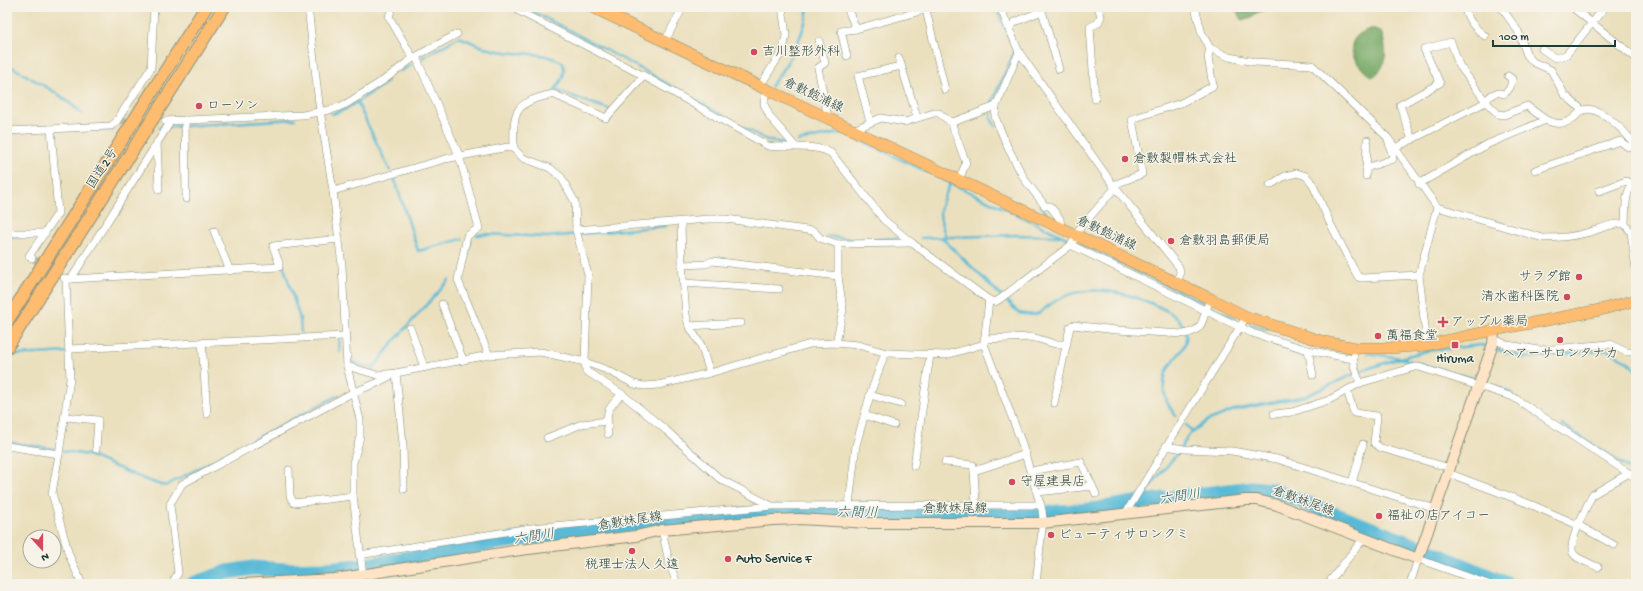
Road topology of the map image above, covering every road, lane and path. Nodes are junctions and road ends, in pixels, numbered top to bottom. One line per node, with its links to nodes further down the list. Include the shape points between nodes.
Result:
1 (154, 7): 53 (street, via 151,68 118,122 111,126)
2 (206, 7): 103 (highway, 国道2号)
3 (224, 7): 115 (highway, 国道2号)
4 (308, 7): 46 (street)
5 (392, 7): 33 (street, via 389,17)
6 (592, 7): 27 (main road, 倉敷飽浦線)
7 (682, 7): 27 (street)
8 (782, 7): 40 (street, via 786,35 783,50)
9 (847, 7): 23 (street)
10 (934, 7): 21 (street)
11 (1000, 7): 24 (street)
12 (1098, 7): 42 (street, via 1101,16 1098,22 1090,26)
13 (1195, 7): 29 (street, via 1202,34)
14 (1464, 7): 15 (street); 26 (street, via 1466,14)
15 (1469, 7)
16 (1501, 7): 45 (street, via 1518,31 1527,55 1533,62 1551,70 1564,94)
17 (1572, 7): 22 (street)
18 (1605, 7): 22 (street)
19 (1611, 7): 22 (street)
20 (515, 8): 38 (street)
21 (926, 10): 23 (street); 41 (street)
22 (1594, 24): 30 (street, via 1566,55 1555,58); 35 (street)
23 (856, 29): 32 (street, via 841,31)
24 (1009, 29): 31 (street); 37 (street, via 1014,22 1042,11)
25 (457, 34): 33 (street)
26 (1485, 36)
27 (665, 41): 40 (main road, 倉敷飽浦線)
28 (819, 41): 47 (street, via 825,63 818,68)
29 (1210, 48): 56 (street, via 1230,57 1255,62 1312,65); 72 (street, via 1208,57 1213,86 1181,103 1132,119 1142,174)
30 (1542, 49)
31 (1019, 52): 44 (street); 72 (street)
32 (847, 56)
33 (414, 58): 46 (street, via 346,104); 64 (street)
34 (899, 58): 36 (street)
35 (1636, 58)
36 (901, 66): 48 (street); 50 (street, via 858,76)
37 (1059, 69)
38 (644, 76): 61 (street, via 768,146); 63 (street, via 606,118 552,94 524,104 515,114 513,121)
39 (1508, 76): 43 (street, via 1512,79 1507,92 1492,94)
40 (763, 87): 47 (main road, 倉敷飽浦線); 61 (street, via 764,104 770,117)
41 (945, 90)
42 (1095, 99)
43 (1486, 102): 49 (street, via 1498,114 1504,115 1527,106); 58 (street); 58 (street, via 1459,65 1451,42 1424,48 1440,83 1400,105)
44 (996, 106): 51 (street); 80 (street, via 996,117 1015,162 1045,206 1050,206 1060,218)
45 (1582, 110): 49 (street, via 1562,124); 60 (street, via 1600,112)
46 (320, 113): 52 (street); 74 (street)
47 (828, 118): 54 (main road, 倉敷飽浦線)
48 (916, 118): 50 (street, via 905,122 881,118); 51 (street, via 939,113)
49 (1546, 120): 70 (street, via 1488,144)
50 (870, 122): 54 (street)
51 (951, 122): 68 (street, via 966,163)
52 (186, 124): 59 (street, via 167,124); 76 (street)
53 (51, 129): 55 (street); 82 (street, via 58,213)
54 (853, 130): 68 (main road, 倉敷飽浦線)
55 (7, 131)
56 (1388, 138): 62 (street); 65 (street, via 1393,159)
57 (1366, 140): 65 (street)
58 (1412, 140): 62 (street)
59 (157, 142): 73 (street); 95 (street)
60 (1636, 145): 66 (street, via 1628,147 1620,141)
61 (795, 146): 87 (street, via 824,150 831,154 884,220)
62 (1396, 148): 70 (street)
63 (514, 149): 64 (street, via 508,147); 84 (street, via 523,158 550,168 561,177 574,202)
64 (459, 155): 74 (street); 121 (street, via 479,228 467,236 458,280)
65 (1366, 168): 67 (street)
66 (1534, 170)
67 (1366, 176)
68 (959, 180): 80 (main road, 倉敷飽浦線)
69 (1634, 181): 75 (street, via 1626,180); 79 (street, via 1626,198)
70 (1420, 184): 77 (street)
71 (1270, 185): 93 (street, via 1285,176 1306,176 1312,183 1358,277)
72 (1114, 187): 86 (street); 97 (street, via 1179,267)
73 (159, 190)
74 (333, 191): 85 (street)
75 (1599, 191)
76 (186, 198)
77 (1436, 207): 79 (street, via 1543,238 1561,238 1619,223); 93 (street)
78 (681, 222): 84 (street); 88 (street, via 726,219 814,231 820,238); 90 (street)
79 (1625, 224): 92 (street, via 1631,232)
80 (1061, 228): 86 (main road, 倉敷飽浦線)
81 (214, 231): 91 (street)
82 (44, 232): 83 (street); 89 (street, via 29,256)
83 (7, 233)
84 (577, 233): 125 (street, via 588,275)
85 (339, 239): 91 (street, via 273,246 279,267); 108 (street)
86 (1074, 239): 97 (main road, 倉敷飽浦線); 99 (street, via 1002,298 994,302); 102 (street)
87 (912, 243): 88 (street); 99 (street)
88 (838, 244): 94 (street)
89 (32, 258)
90 (682, 265): 94 (street, via 706,264 712,261); 96 (street)
91 (229, 269): 95 (street)
92 (1636, 269)
93 (1419, 275): 114 (street)
94 (838, 276): 111 (street, via 843,310)
95 (67, 279): 118 (street)
96 (683, 283): 98 (street); 106 (street)
97 (1178, 283): 102 (main road, 倉敷飽浦線)
98 (779, 289)
99 (989, 300): 109 (street)
100 (1636, 300): 110 (main road, 倉敷飽浦線)
101 (442, 304): 123 (street)
102 (1209, 305): 104 (main road, 倉敷飽浦線); 113 (street, via 1200,327 1186,334 1116,330 1073,324 1070,327)
103 (7, 321)
104 (1244, 322): 116 (main road, 倉敷飽浦線); 117 (street, via 1252,333); 149 (street)
105 (741, 323): 106 (street)
106 (689, 326): 129 (street, via 701,345)
107 (410, 328): 127 (street)
108 (345, 336): 112 (street); 126 (street)
109 (984, 342): 113 (street, via 1032,337 1055,344); 122 (street, via 946,355); 152 (street)
110 (1492, 342): 114 (main road, 倉敷飽浦線); 119 (street, via 1540,350 1610,344 1626,352); 132 (main road)
111 (836, 343): 120 (street, via 858,345); 129 (street, via 810,344)
112 (202, 344): 118 (street); 139 (street)
113 (1067, 344): 137 (street)
114 (1427, 345): 116 (main road, 倉敷飽浦線)
115 (7, 347)
116 (1356, 348): 124 (street)
117 (1308, 350): 124 (street); 130 (street)
118 (69, 351): 142 (street, via 70,379)
119 (1636, 352)
120 (885, 353): 122 (street); 136 (street)
121 (489, 355): 123 (street); 125 (street, via 541,352)
122 (930, 355): 154 (street)
123 (463, 360): 127 (street)
124 (1353, 360): 131 (street)
125 (585, 362): 129 (street, via 644,386); 135 (street, via 586,371)
126 (347, 366): 128 (street, via 377,375); 134 (street)
127 (424, 367): 128 (street)
128 (396, 373): 134 (street); 163 (street, via 403,444)
129 (710, 373)
130 (1313, 375)
131 (1360, 381): 132 (street, via 1415,367); 133 (street)
132 (1478, 385): 158 (main road); 159 (street, via 1513,397)
133 (1347, 390): 140 (street, via 1329,400 1292,412); 158 (street, via 1354,413 1377,416 1374,442 1381,448)
134 (352, 393): 166 (street, via 360,420 360,437 353,463); 182 (street, via 182,484 170,504 178,573)
135 (622, 394): 143 (street, via 608,408); 169 (street, via 720,479)
136 (870, 395): 138 (street); 141 (street)
137 (1054, 403)
138 (901, 404)
139 (207, 414)
140 (1274, 414)
141 (864, 415): 144 (street); 167 (street, via 856,444)
142 (65, 417): 150 (street, via 98,420); 151 (street)
143 (607, 421): 145 (street); 146 (street, via 582,424)
144 (894, 425)
145 (608, 434)
146 (547, 438)
147 (1363, 444): 161 (street)
148 (7, 446): 151 (street)
149 (1166, 446): 161 (street, via 1232,451 1277,459); 172 (street)
150 (96, 449)
151 (59, 454): 185 (street, via 52,493 69,555)
152 (1026, 454): 156 (street); 157 (street)
153 (945, 462): 156 (street, via 973,465)
154 (914, 466)
155 (289, 470): 166 (street, via 290,496 294,503)
156 (974, 471): 168 (street)
157 (1031, 471): 162 (street, via 1081,462); 164 (street)
158 (1449, 471): 171 (main road); 174 (street)
159 (1630, 474): 160 (street); 174 (street, via 1592,496)
160 (1636, 478)
161 (1352, 483): 171 (street)
162 (1092, 486): 164 (street); 165 (street)
163 (404, 489)
164 (1038, 492): 170 (street)
165 (1096, 494)
166 (353, 496): 178 (street)
167 (849, 505): 168 (street); 169 (street)
168 (976, 506): 170 (street)
169 (772, 507): 178 (street, via 531,528)
170 (1042, 508): 173 (street)
171 (1436, 509): 179 (main road)
172 (1126, 512): 173 (main road, 倉敷妹尾線); 176 (main road, 倉敷妹尾線, via 1257,500)
173 (1043, 521): 175 (main road, 倉敷妹尾線, via 870,522 773,519); 188 (street)
174 (1578, 525): 177 (street); 180 (street, via 1571,551 1574,556)
175 (662, 530): 181 (main road, 倉敷妹尾線, via 636,536); 187 (street)
176 (1364, 538): 179 (main road, 倉敷妹尾線); 183 (street)
177 (1614, 545)
178 (360, 556): 181 (street)
179 (1419, 558): 189 (street); 190 (street)
180 (1598, 567)
181 (363, 573): 184 (main road, 倉敷妹尾線)
182 (174, 580)
183 (1330, 581)
184 (335, 582): 186 (main road, 倉敷妹尾線)
185 (82, 584)
186 (242, 584)
187 (677, 584)
188 (1036, 584)
189 (1410, 584)
190 (1488, 584)

